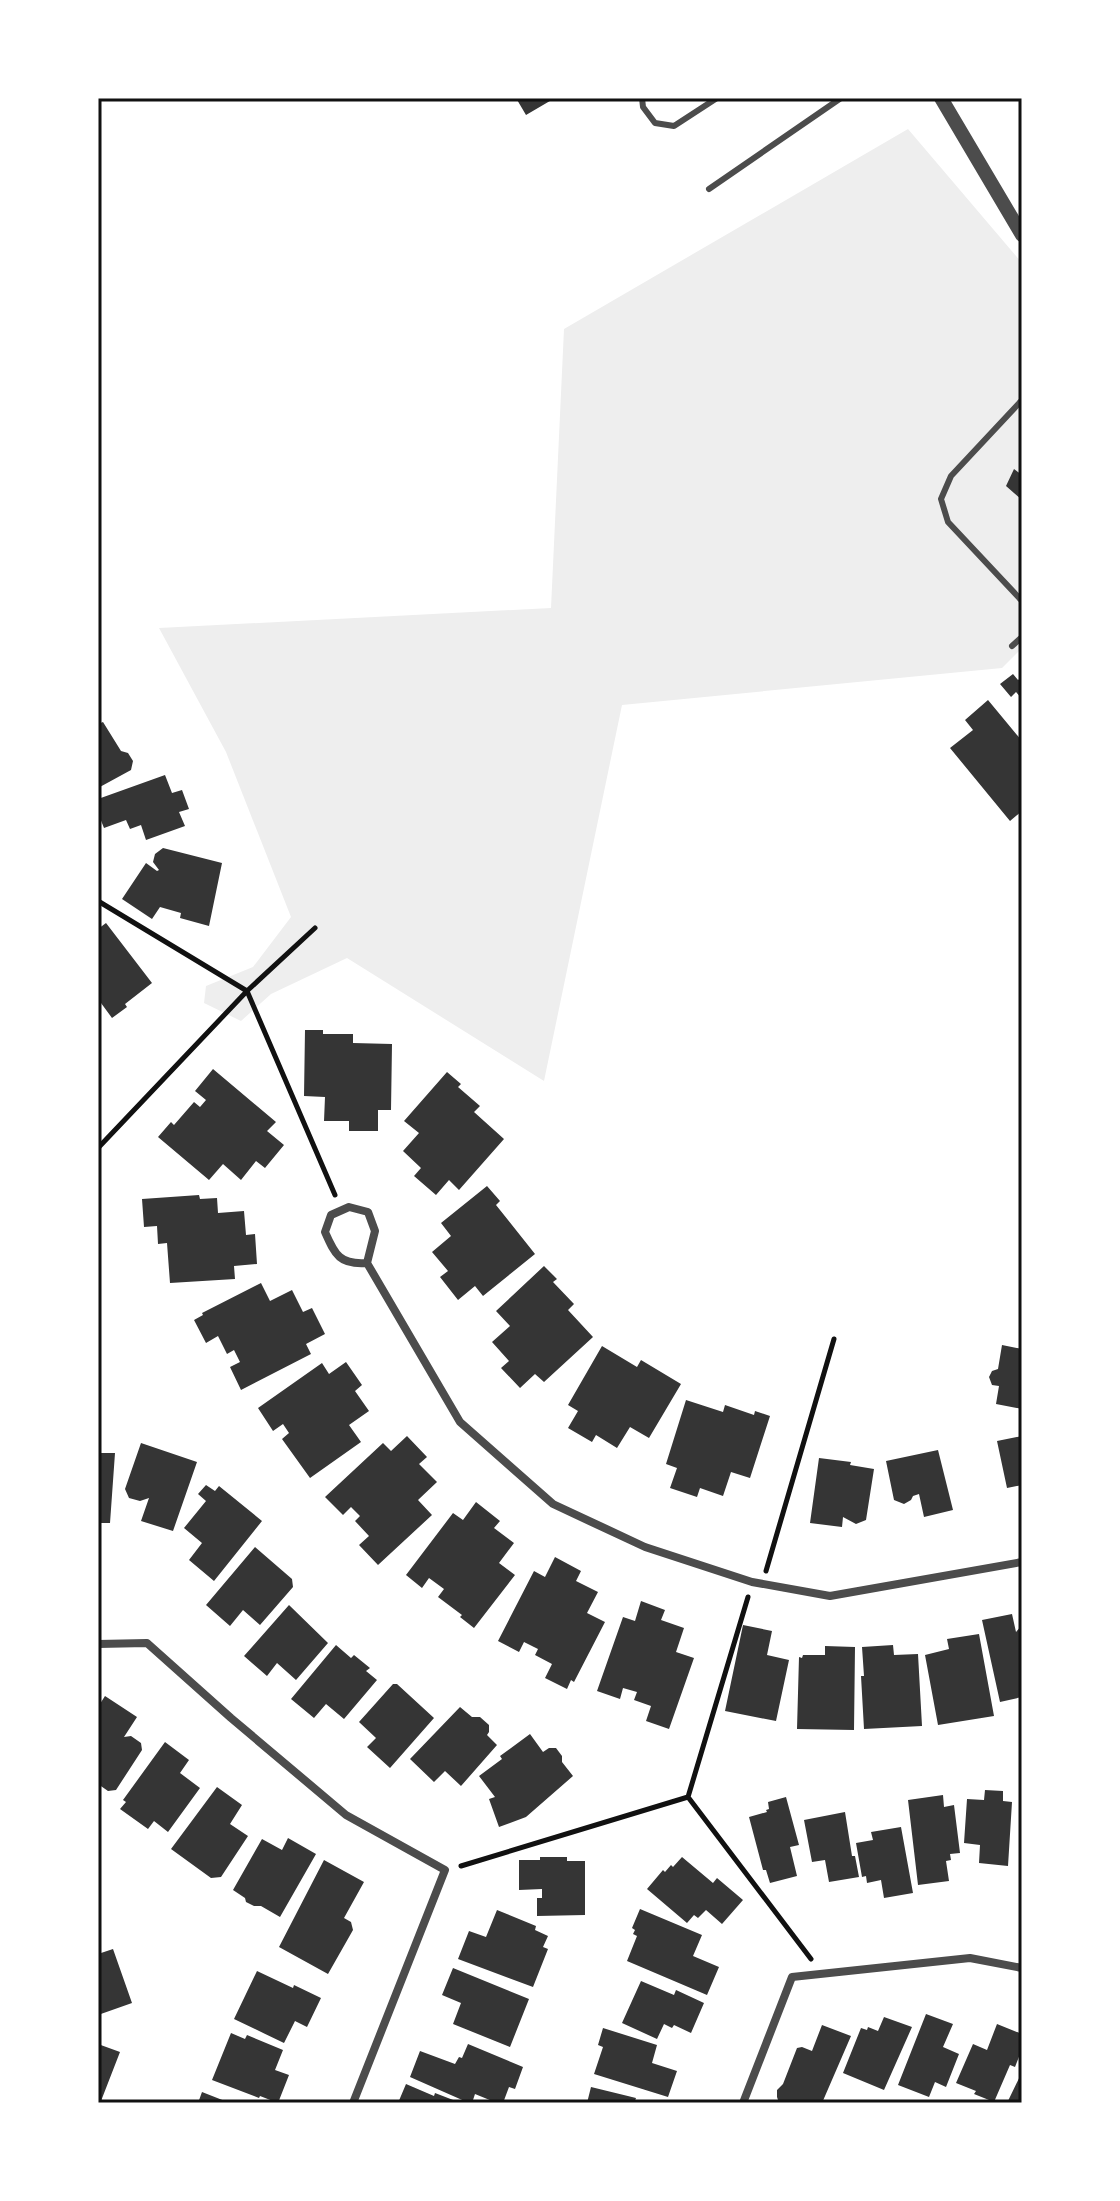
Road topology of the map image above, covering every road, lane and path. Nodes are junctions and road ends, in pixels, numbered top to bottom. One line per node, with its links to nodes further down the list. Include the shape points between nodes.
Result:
1 (642, 98): 2 (lane, via 655,123 674,126)
2 (717, 98)
3 (841, 98): 5 (lane)
4 (941, 98): 6 (street)
5 (709, 189)
6 (1022, 235)
7 (1022, 400): 8 (lane, via 951,476 941,499 948,522)
8 (1022, 601)
9 (1022, 637): 10 (lane)
10 (1012, 646)
11 (98, 901): 13 (path)
12 (315, 928): 13 (path)
13 (247, 991): 14 (path); 15 (path)
14 (98, 1148)
15 (341, 1210): 16 (street, via 368,1212 375,1231); 16 (street, via 331,1215 325,1232 335,1254 352,1264)
16 (367, 1263): 19 (street, via 460,1422 553,1504 645,1547)
17 (834, 1339): 19 (path)
18 (1022, 1562): 19 (street, via 830,1596)
19 (757, 1583): 21 (path)
20 (98, 1644): 22 (street, via 147,1643 346,1815)
21 (688, 1797): 22 (path); 24 (path)
22 (445, 1870): 25 (street)
23 (1022, 1968): 24 (street, via 970,1958)
24 (823, 1974): 26 (street, via 792,1977)
25 (353, 2103)
26 (743, 2103)

